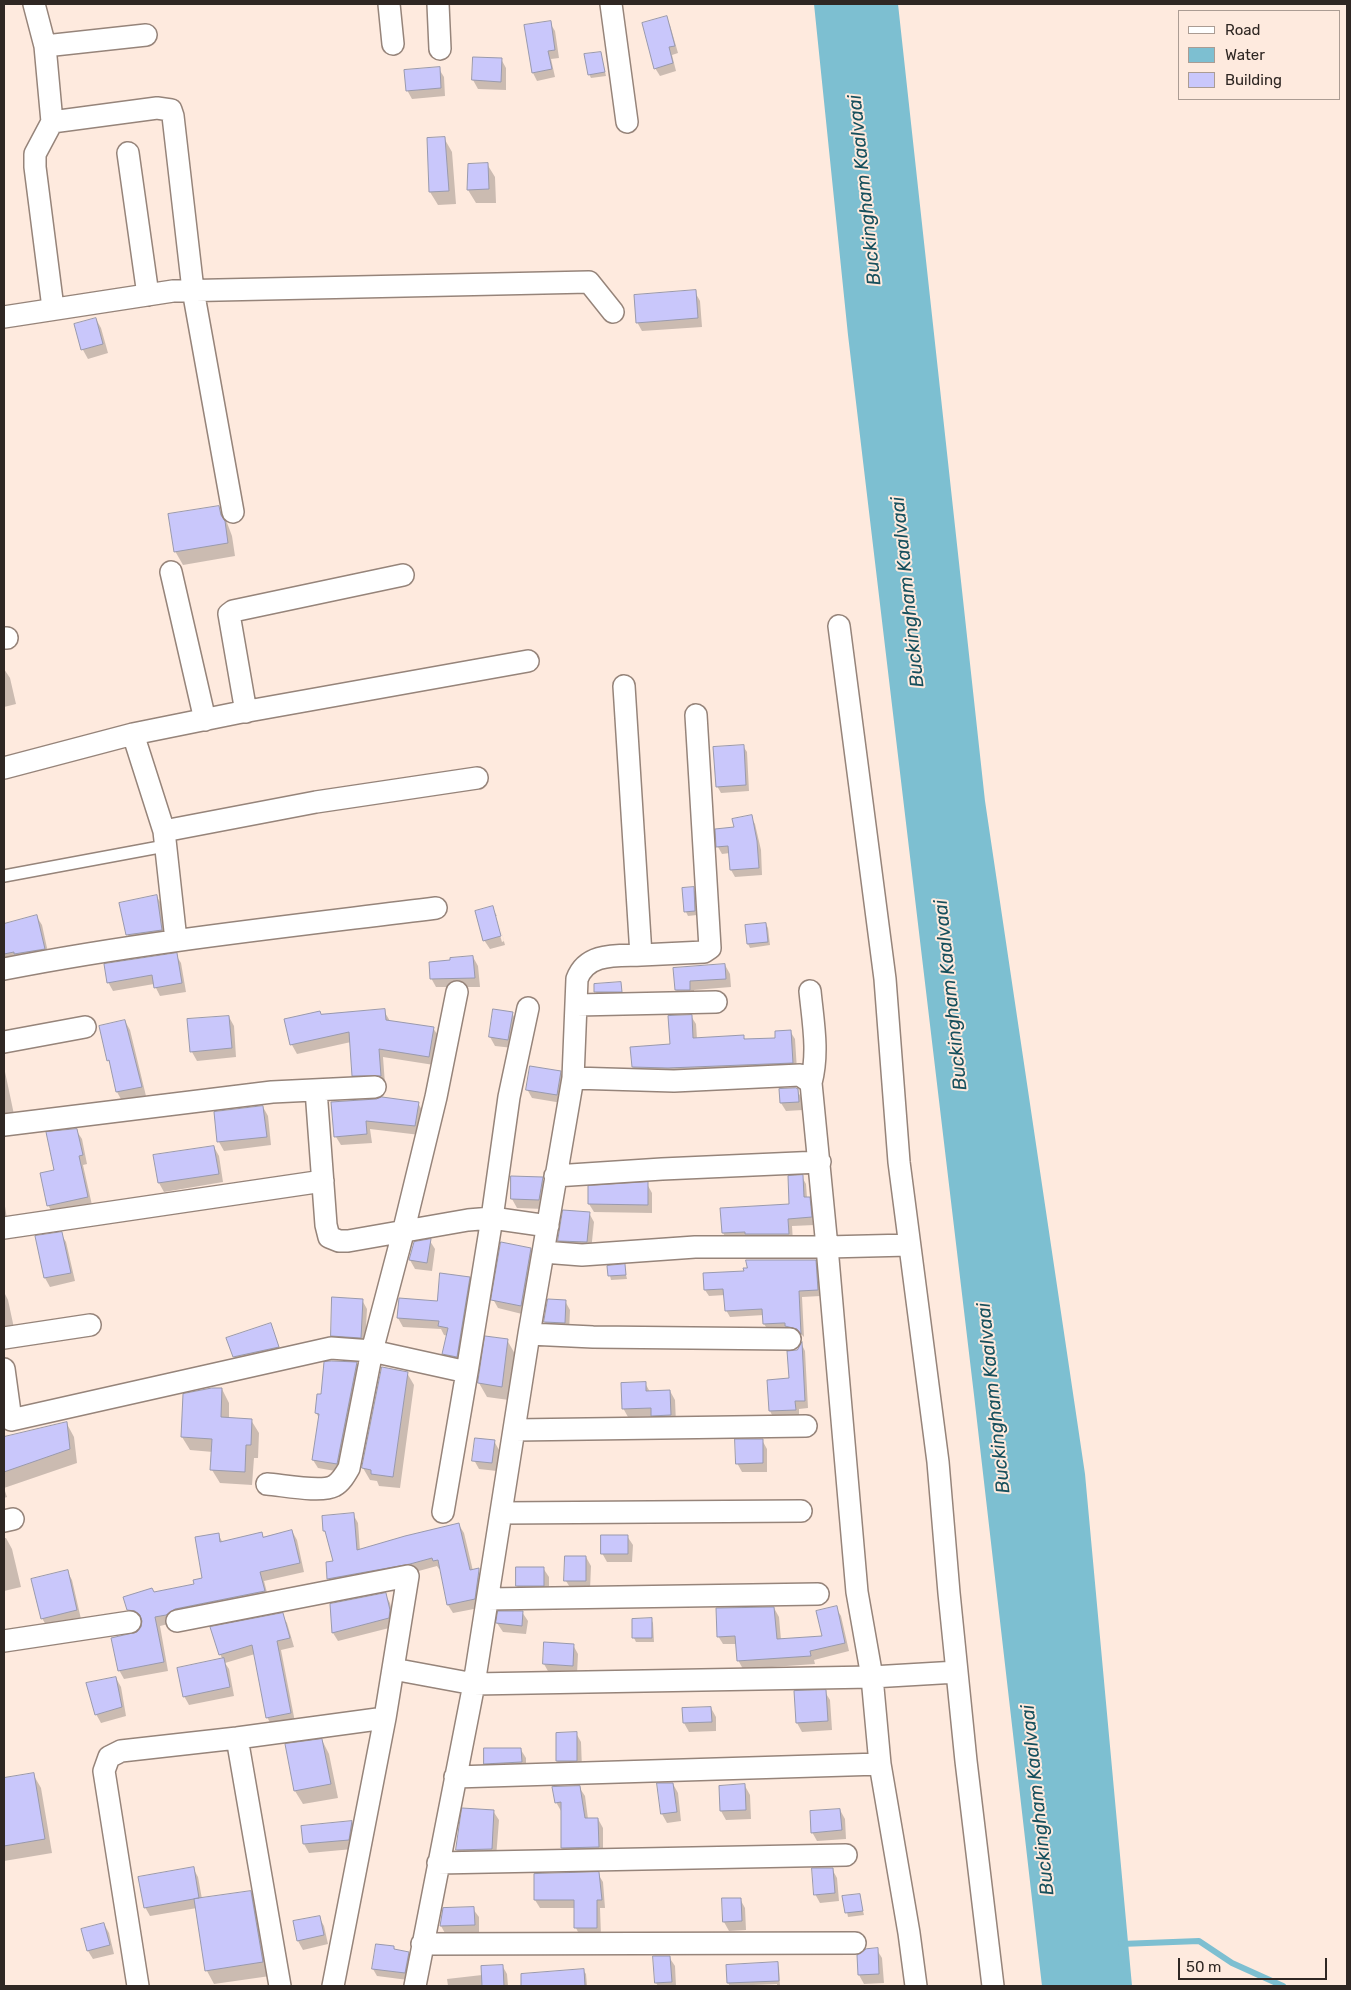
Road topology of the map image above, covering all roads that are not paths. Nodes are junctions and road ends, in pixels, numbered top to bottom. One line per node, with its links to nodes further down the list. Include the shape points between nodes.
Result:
1 (34, 4): 7 (street)
2 (389, 4): 6 (street)
3 (438, 4): 8 (street)
4 (611, 4): 10 (street)
5 (146, 35): 7 (street)
6 (393, 44)
7 (45, 46): 9 (street)
8 (440, 49)
9 (52, 122): 12 (street, via 157,108 170,110 174,120); 14 (street, via 35,154 35,167)
10 (627, 122)
11 (128, 153): 13 (street)
12 (193, 290): 13 (street); 15 (street, via 588,282); 17 (street)
13 (148, 295): 14 (street)
14 (53, 308): 16 (street)
15 (613, 312)
16 (4, 317)
17 (233, 512)
18 (171, 572): 25 (street)
19 (403, 575): 23 (street, via 229,614)
20 (839, 626): 54 (street, via 885,979 899,1162)
21 (528, 661): 23 (street)
22 (624, 686): 33 (street)
23 (246, 712): 25 (street)
24 (696, 716): 33 (street, via 710,948 704,952)
25 (204, 720): 26 (street)
26 (133, 734): 27 (street); 29 (street)
27 (4, 768)
28 (477, 778): 29 (street, via 316,802)
29 (165, 838): 30 (lane); 32 (street)
30 (4, 876)
31 (436, 908): 32 (street)
32 (176, 940): 34 (street)
33 (641, 955): 38 (street, via 604,957 586,964 577,979)
34 (4, 969)
35 (810, 991): 43 (street, via 816,1045)
36 (457, 992): 53 (street)
37 (716, 1002): 38 (street)
38 (577, 1005): 42 (street)
39 (528, 1008): 50 (street, via 510,1097)
40 (86, 1027): 41 (street)
41 (4, 1042)
42 (573, 1078): 43 (street, via 674,1081 800,1076); 48 (street)
43 (811, 1083): 47 (street)
44 (375, 1087): 45 (street)
45 (316, 1090): 46 (street, via 272,1092); 49 (street)
46 (4, 1125)
47 (820, 1162): 48 (street); 55 (street)
48 (556, 1176): 51 (street)
49 (323, 1180): 52 (street); 53 (street, via 329,1237 348,1241)
50 (492, 1218): 51 (street); 53 (street, via 426,1226); 63 (street)
51 (548, 1226): 56 (street)
52 (4, 1228)
53 (403, 1233): 61 (street)
54 (909, 1245): 55 (street); 76 (street, via 938,1462)
55 (828, 1247): 56 (street, via 695,1247 582,1255); 77 (street, via 857,1592)
56 (543, 1252): 58 (street)
57 (90, 1325): 59 (street)
58 (529, 1334): 60 (street); 65 (street)
59 (4, 1338)
60 (790, 1339)
61 (372, 1351): 62 (street, via 331,1348 11,1420); 63 (street); 66 (street, via 354,1449 342,1480 332,1487 319,1488)
62 (4, 1369)
63 (467, 1372): 67 (street)
64 (806, 1426): 65 (street)
65 (515, 1430): 69 (street)
66 (267, 1484)
67 (443, 1512)
68 (801, 1512): 69 (street)
69 (501, 1513): 71 (street)
70 (818, 1594): 71 (street)
71 (488, 1599): 78 (street)
72 (177, 1621): 75 (street, via 408,1576)
73 (130, 1622): 74 (street)
74 (4, 1640)
75 (393, 1669): 78 (street); 79 (street)
76 (957, 1672): 77 (street); 92 (street)
77 (872, 1677): 78 (street); 81 (street)
78 (474, 1684): 82 (street)
79 (385, 1718): 80 (street); 89 (street)
80 (237, 1738): 87 (street, via 121,1751 108,1756 104,1772); 88 (street)
81 (880, 1764): 82 (street); 91 (street)
82 (456, 1778): 84 (street)
83 (846, 1855): 84 (street)
84 (438, 1863): 86 (street)
85 (855, 1943): 86 (street)
86 (422, 1944): 90 (street)
87 (138, 1986)
88 (280, 1986)
89 (333, 1986)
90 (415, 1986)
91 (916, 1986)
92 (993, 1986)

